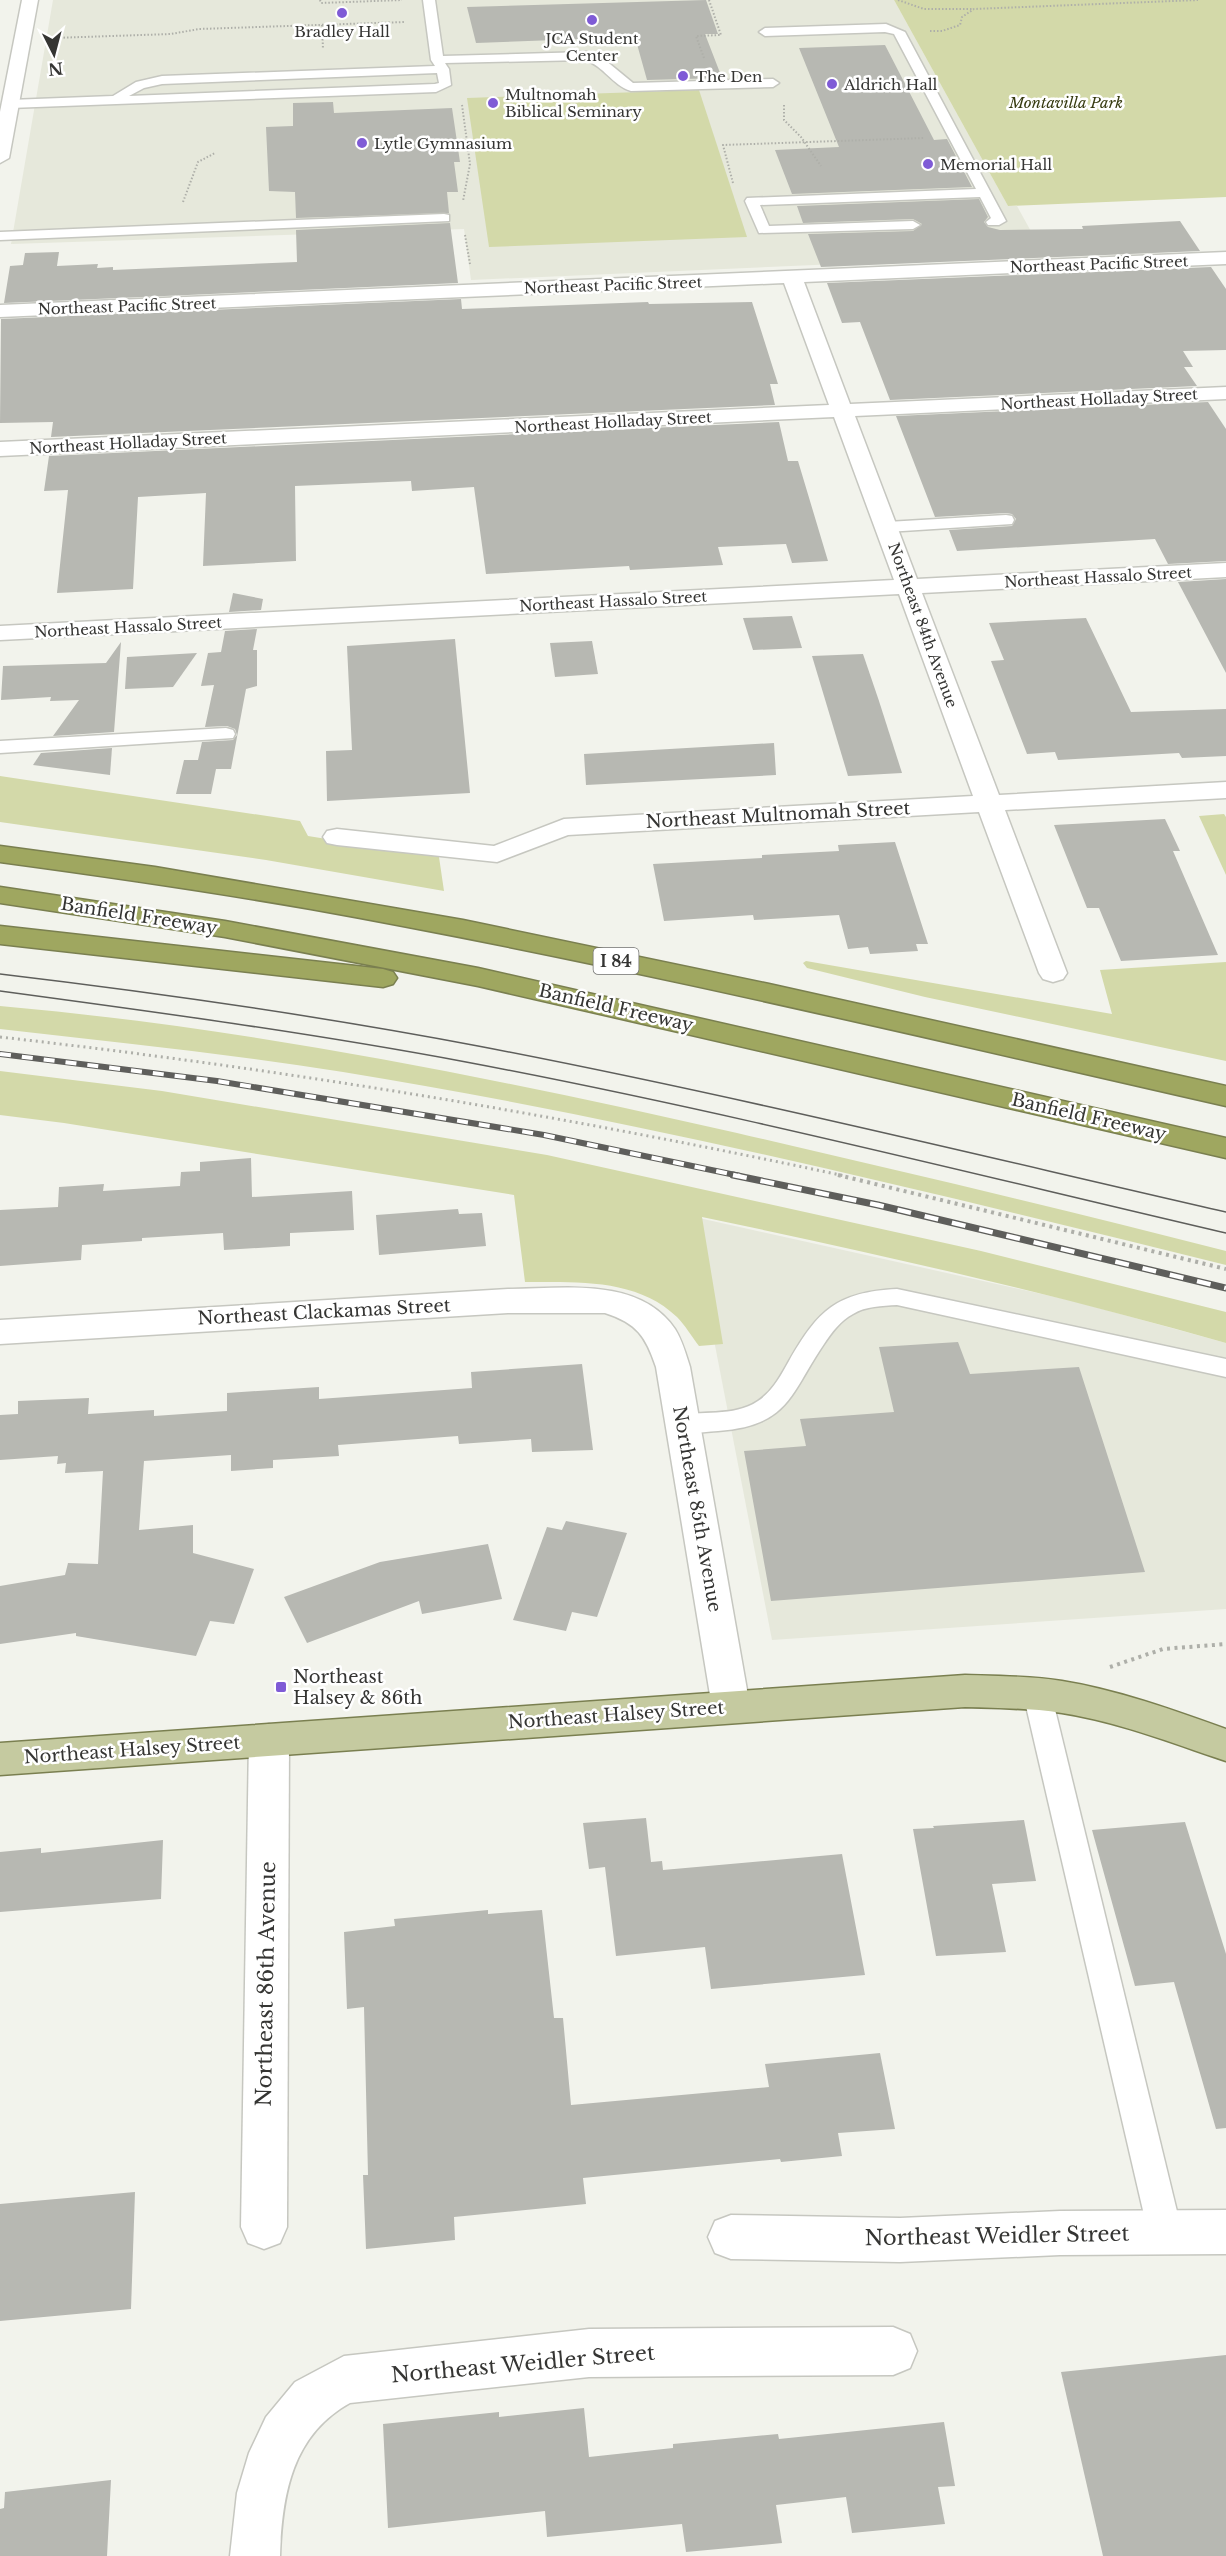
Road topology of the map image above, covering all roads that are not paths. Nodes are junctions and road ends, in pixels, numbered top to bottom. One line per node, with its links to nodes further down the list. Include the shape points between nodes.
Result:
1 (30, 0): 7 (street)
2 (429, 0): 4 (lane)
3 (765, 32): 9 (lane, via 886,28 899,32)
4 (440, 65): 5 (lane, via 586,56 602,61 631,87); 6 (lane, via 162,80 140,85); 6 (lane, via 445,85 422,89)
5 (773, 83)
6 (112, 101): 7 (lane)
7 (10, 104): 8 (street)
8 (0, 158)
9 (985, 193): 11 (lane, via 999,221); 12 (lane, via 752,201 764,230)
10 (444, 218): 13 (lane)
11 (993, 222)
12 (913, 225)
13 (0, 236)
14 (1226, 258): 15 (street, Northeast Pacific Street)
15 (792, 277): 16 (street, Northeast Pacific Street); 18 (street, Northeast 84th Avenue)
16 (0, 311)
17 (1226, 393): 18 (street, Northeast Holladay Street)
18 (844, 411): 19 (street, Northeast Holladay Street); 21 (street, Northeast 84th Avenue)
19 (0, 449)
20 (1006, 520): 21 (lane)
21 (887, 527): 23 (street, Northeast 84th Avenue)
22 (1226, 570): 23 (street, Northeast Hassalo Street)
23 (909, 586): 24 (street, Northeast Hassalo Street); 28 (street, Northeast 84th Avenue)
24 (0, 633)
25 (226, 734): 26 (lane)
26 (0, 747)
27 (1226, 790): 28 (street, Northeast Multnomah Street)
28 (989, 803): 29 (street, Northeast Multnomah Street, via 564,827 497,854); 33 (street, Northeast 84th Avenue)
29 (337, 837)
30 (0, 854): 35 (highway, I 84, via 250,891 481,933)
31 (0, 896): 34 (highway, Banfield Freeway, via 248,933)
32 (0, 935): 34 (highway)
33 (1053, 973)
34 (589, 1001): 36 (highway, Banfield Freeway)
35 (1226, 1096)
36 (1226, 1149)
37 (645, 1318): 38 (street, Northeast Clackamas Street, via 607,1301 508,1301); 40 (street, Northeast 85th Avenue, via 668,1349)
38 (0, 1332)
39 (1226, 1368): 40 (lane, via 897,1297 877,1297 851,1303 823,1323 782,1396 764,1410 748,1417)
40 (682, 1424): 42 (street, Northeast 85th Avenue)
41 (1037, 1693): 42 (main road, Northeast Halsey Street, via 965,1691); 44 (main road, Northeast Halsey Street, via 1160,1720); 47 (lane)
42 (730, 1707): 43 (main road, Northeast Halsey Street)
43 (269, 1740): 45 (main road, Northeast Halsey Street); 46 (street, Northeast 86th Avenue)
44 (1226, 1745)
45 (0, 1759)
46 (264, 2227)
47 (1166, 2232): 48 (street, Northeast Weidler Street); 49 (street, Northeast Weidler Street, via 900,2240)
48 (1226, 2232)
49 (731, 2237)
50 (893, 2351): 51 (street, Northeast Weidler Street, via 589,2353 344,2380 310,2400 282,2433 265,2475)
51 (255, 2556)

